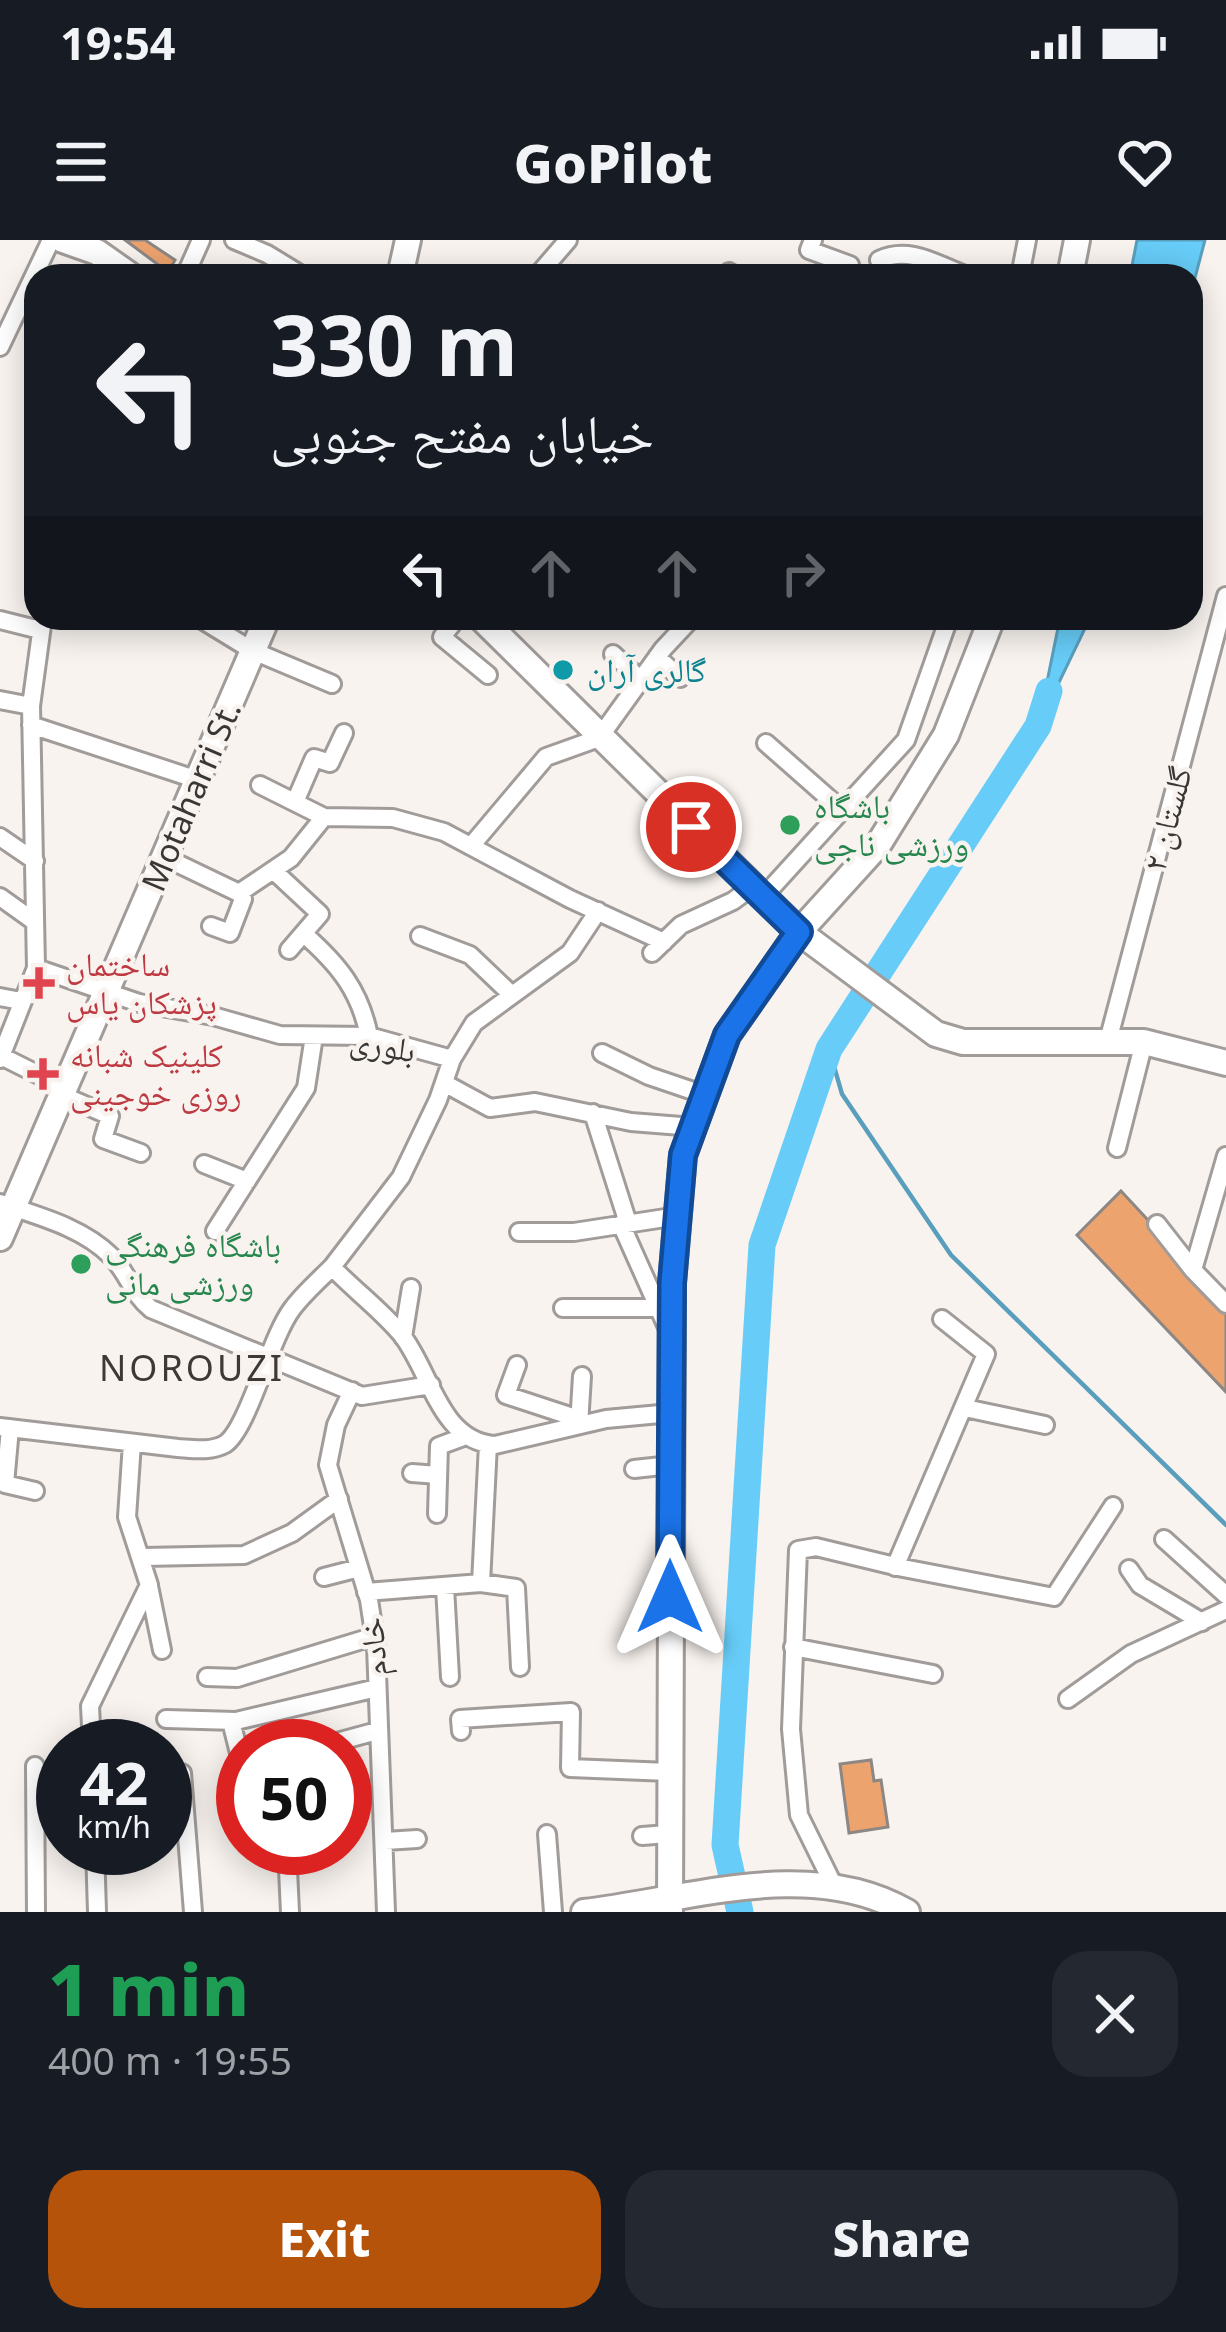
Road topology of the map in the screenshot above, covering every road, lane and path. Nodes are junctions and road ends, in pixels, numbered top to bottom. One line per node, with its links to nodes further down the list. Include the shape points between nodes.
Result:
1 (63, 240): 5 (main road)
2 (235, 240): 7 (street)
3 (568, 240): 8 (street)
4 (813, 240): 9 (street, via 809,250)
5 (99, 246)
6 (879, 260): 10 (street, via 900,254)
7 (271, 264)
8 (548, 264)
9 (847, 264)
10 (918, 264)
11 (24, 297): 12 (street)
12 (0, 347)
13 (1226, 596): 61 (street, گلستان ۲)
14 (40, 630): 30 (street)
15 (220, 630): 22 (street)
16 (262, 630): 22 (main road, Motaharri St.)
17 (448, 630): 25 (street, via 442,637)
18 (493, 630): 32 (main road)
19 (681, 630): 24 (street)
20 (947, 630): 37 (street, via 906,740)
21 (988, 630): 50 (main road, via 946,735 912,790 878,844)
22 (253, 650): 28 (street); 34 (main road, Motaharri St.)
23 (613, 654): 27 (street)
24 (657, 657): 26 (street); 27 (street)
25 (488, 675)
26 (680, 678)
27 (641, 680): 32 (street)
28 (332, 684)
29 (0, 700): 30 (street)
30 (31, 716): 34 (street); 42 (street)
31 (344, 733): 36 (street, via 330,763 314,758)
32 (599, 738): 40 (street, via 546,757); 44 (main road)
33 (766, 743): 37 (street)
34 (198, 780): 41 (main road, Motaharri St.)
35 (260, 785): 36 (street)
36 (295, 802): 38 (street)
37 (842, 810): 44 (street)
38 (324, 817): 40 (street, via 393,818); 43 (street)
39 (0, 837): 42 (street)
40 (471, 846): 47 (street)
41 (164, 857): 45 (street); 55 (main road, Motaharri St.)
42 (35, 861): 48 (street)
43 (275, 872): 45 (street); 51 (street, via 320,914)
44 (757, 892): 47 (street, via 681,925 658,947); 50 (main road)
45 (239, 893): 49 (street, via 230,933)
46 (0, 897): 48 (street)
47 (598, 911): 56 (street, بلوری, via 570,953)
48 (35, 922): 54 (street)
49 (211, 926)
50 (799, 932): 61 (main road, via 928,1029 963,1042); 69 (main road, via 727,1035)
51 (305, 935): 53 (street); 60 (street, via 338,964 363,1006)
52 (420, 936): 56 (street, via 470,955)
53 (289, 950)
54 (36, 968): 55 (street, بلوری); 58 (street)
55 (106, 994): 59 (street, بلوری); 68 (main road, Motaharri St.)
56 (512, 994): 65 (street, بلوری, via 474,1024)
57 (0, 997): 58 (street)
58 (21, 1001): 64 (street)
59 (314, 1036): 60 (street, بلوری); 76 (street, via 306,1088)
60 (369, 1036): 65 (street, بلوری)
61 (1108, 1041): 62 (main road)
62 (1144, 1042): 66 (main road); 72 (street)
63 (602, 1053): 69 (street)
64 (0, 1058): 68 (street)
65 (452, 1059): 67 (street)
66 (1226, 1063)
67 (444, 1083): 70 (street, via 490,1108 535,1102); 84 (street, via 401,1177)
68 (64, 1091): 73 (street, via 110,1116 103,1139); 77 (main road, Motaharri St.)
69 (705, 1095): 71 (main road)
70 (592, 1113): 71 (street); 79 (street)
71 (694, 1127): 78 (main road)
72 (1117, 1148)
73 (141, 1153)
74 (1226, 1156): 85 (street)
75 (204, 1164): 76 (street)
76 (247, 1181): 81 (street)
77 (7, 1205): 83 (main road, Motaharri St.); 93 (street, via 68,1227 112,1256 151,1309)
78 (678, 1216): 79 (street); 92 (main road)
79 (624, 1224): 82 (street); 89 (street)
80 (1157, 1224): 85 (street)
81 (215, 1231)
82 (519, 1232)
83 (0, 1238)
84 (332, 1267): 91 (street); 93 (street, via 292,1309)
85 (1193, 1270): 87 (street)
86 (411, 1288): 91 (street)
87 (1226, 1304)
88 (563, 1308): 89 (street)
89 (659, 1308): 92 (street)
90 (941, 1318): 98 (street, via 986,1354)
91 (403, 1337): 96 (street)
92 (672, 1337): 99 (main road)
93 (266, 1356): 97 (street); 104 (street, via 237,1432 224,1445)
94 (517, 1365): 100 (street, via 506,1395)
95 (583, 1376): 100 (street)
96 (431, 1385): 97 (street); 103 (street)
97 (352, 1391): 111 (street, خادم, via 328,1465)
98 (965, 1408): 101 (street); 116 (street)
99 (671, 1413): 100 (street); 106 (main road)
100 (579, 1423): 105 (street)
101 (1046, 1425)
102 (5, 1428): 104 (street); 110 (street, via 4,1484)
103 (466, 1436): 105 (street); 109 (street, via 439,1446)
104 (132, 1443): 115 (street, via 127,1517)
105 (488, 1444): 120 (street)
106 (671, 1465): 107 (street); 142 (main road)
107 (634, 1469)
108 (412, 1473): 109 (street)
109 (438, 1475): 113 (street)
110 (35, 1491)
111 (339, 1499): 115 (street, via 244,1555); 117 (street, خادم)
112 (1113, 1506): 116 (street, via 1054,1597)
113 (437, 1514)
114 (1164, 1539): 124 (street)
115 (143, 1557): 121 (street)
116 (896, 1567): 128 (street, via 816,1547 798,1550)
117 (359, 1568): 119 (street); 123 (street, خادم)
118 (1129, 1568): 126 (street, via 1140,1585)
119 (324, 1577)
120 (481, 1583): 122 (street); 130 (street, via 516,1588)
121 (149, 1586): 129 (street); 136 (street)
122 (445, 1587): 123 (street); 133 (street)
123 (366, 1592): 127 (street, خادم)
124 (1226, 1595)
125 (1226, 1610): 126 (street)
126 (1202, 1622): 135 (street, via 1131,1654)
127 (375, 1636): 132 (street, via 237,1678); 134 (street, خادم)
128 (793, 1647): 131 (street); 149 (street, via 799,1815)
129 (162, 1650)
130 (520, 1667)
131 (933, 1674)
132 (207, 1677)
133 (450, 1677)
134 (376, 1688): 137 (street); 138 (street, خادم)
135 (1068, 1699)
136 (91, 1719)
137 (240, 1719)
138 (377, 1731): 140 (street); 145 (street, خادم)
139 (461, 1731): 142 (street, via 460,1719 571,1712 570,1768)
140 (372, 1732)
141 (35, 1766): 151 (street)
142 (669, 1772): 150 (main road, via 655,1835 668,1870)
143 (547, 1834): 156 (street)
144 (417, 1839): 145 (street)
145 (385, 1841): 155 (street, خادم)
146 (96, 1875): 152 (street)
147 (190, 1875): 153 (street)
148 (288, 1875): 154 (street)
149 (833, 1884): 150 (main road, via 704,1893); 158 (main road)
150 (664, 1905): 157 (main road)
151 (36, 1912)
152 (98, 1912)
153 (193, 1912)
154 (290, 1912)
155 (386, 1912)
156 (553, 1912)
157 (584, 1912)
158 (908, 1912)

